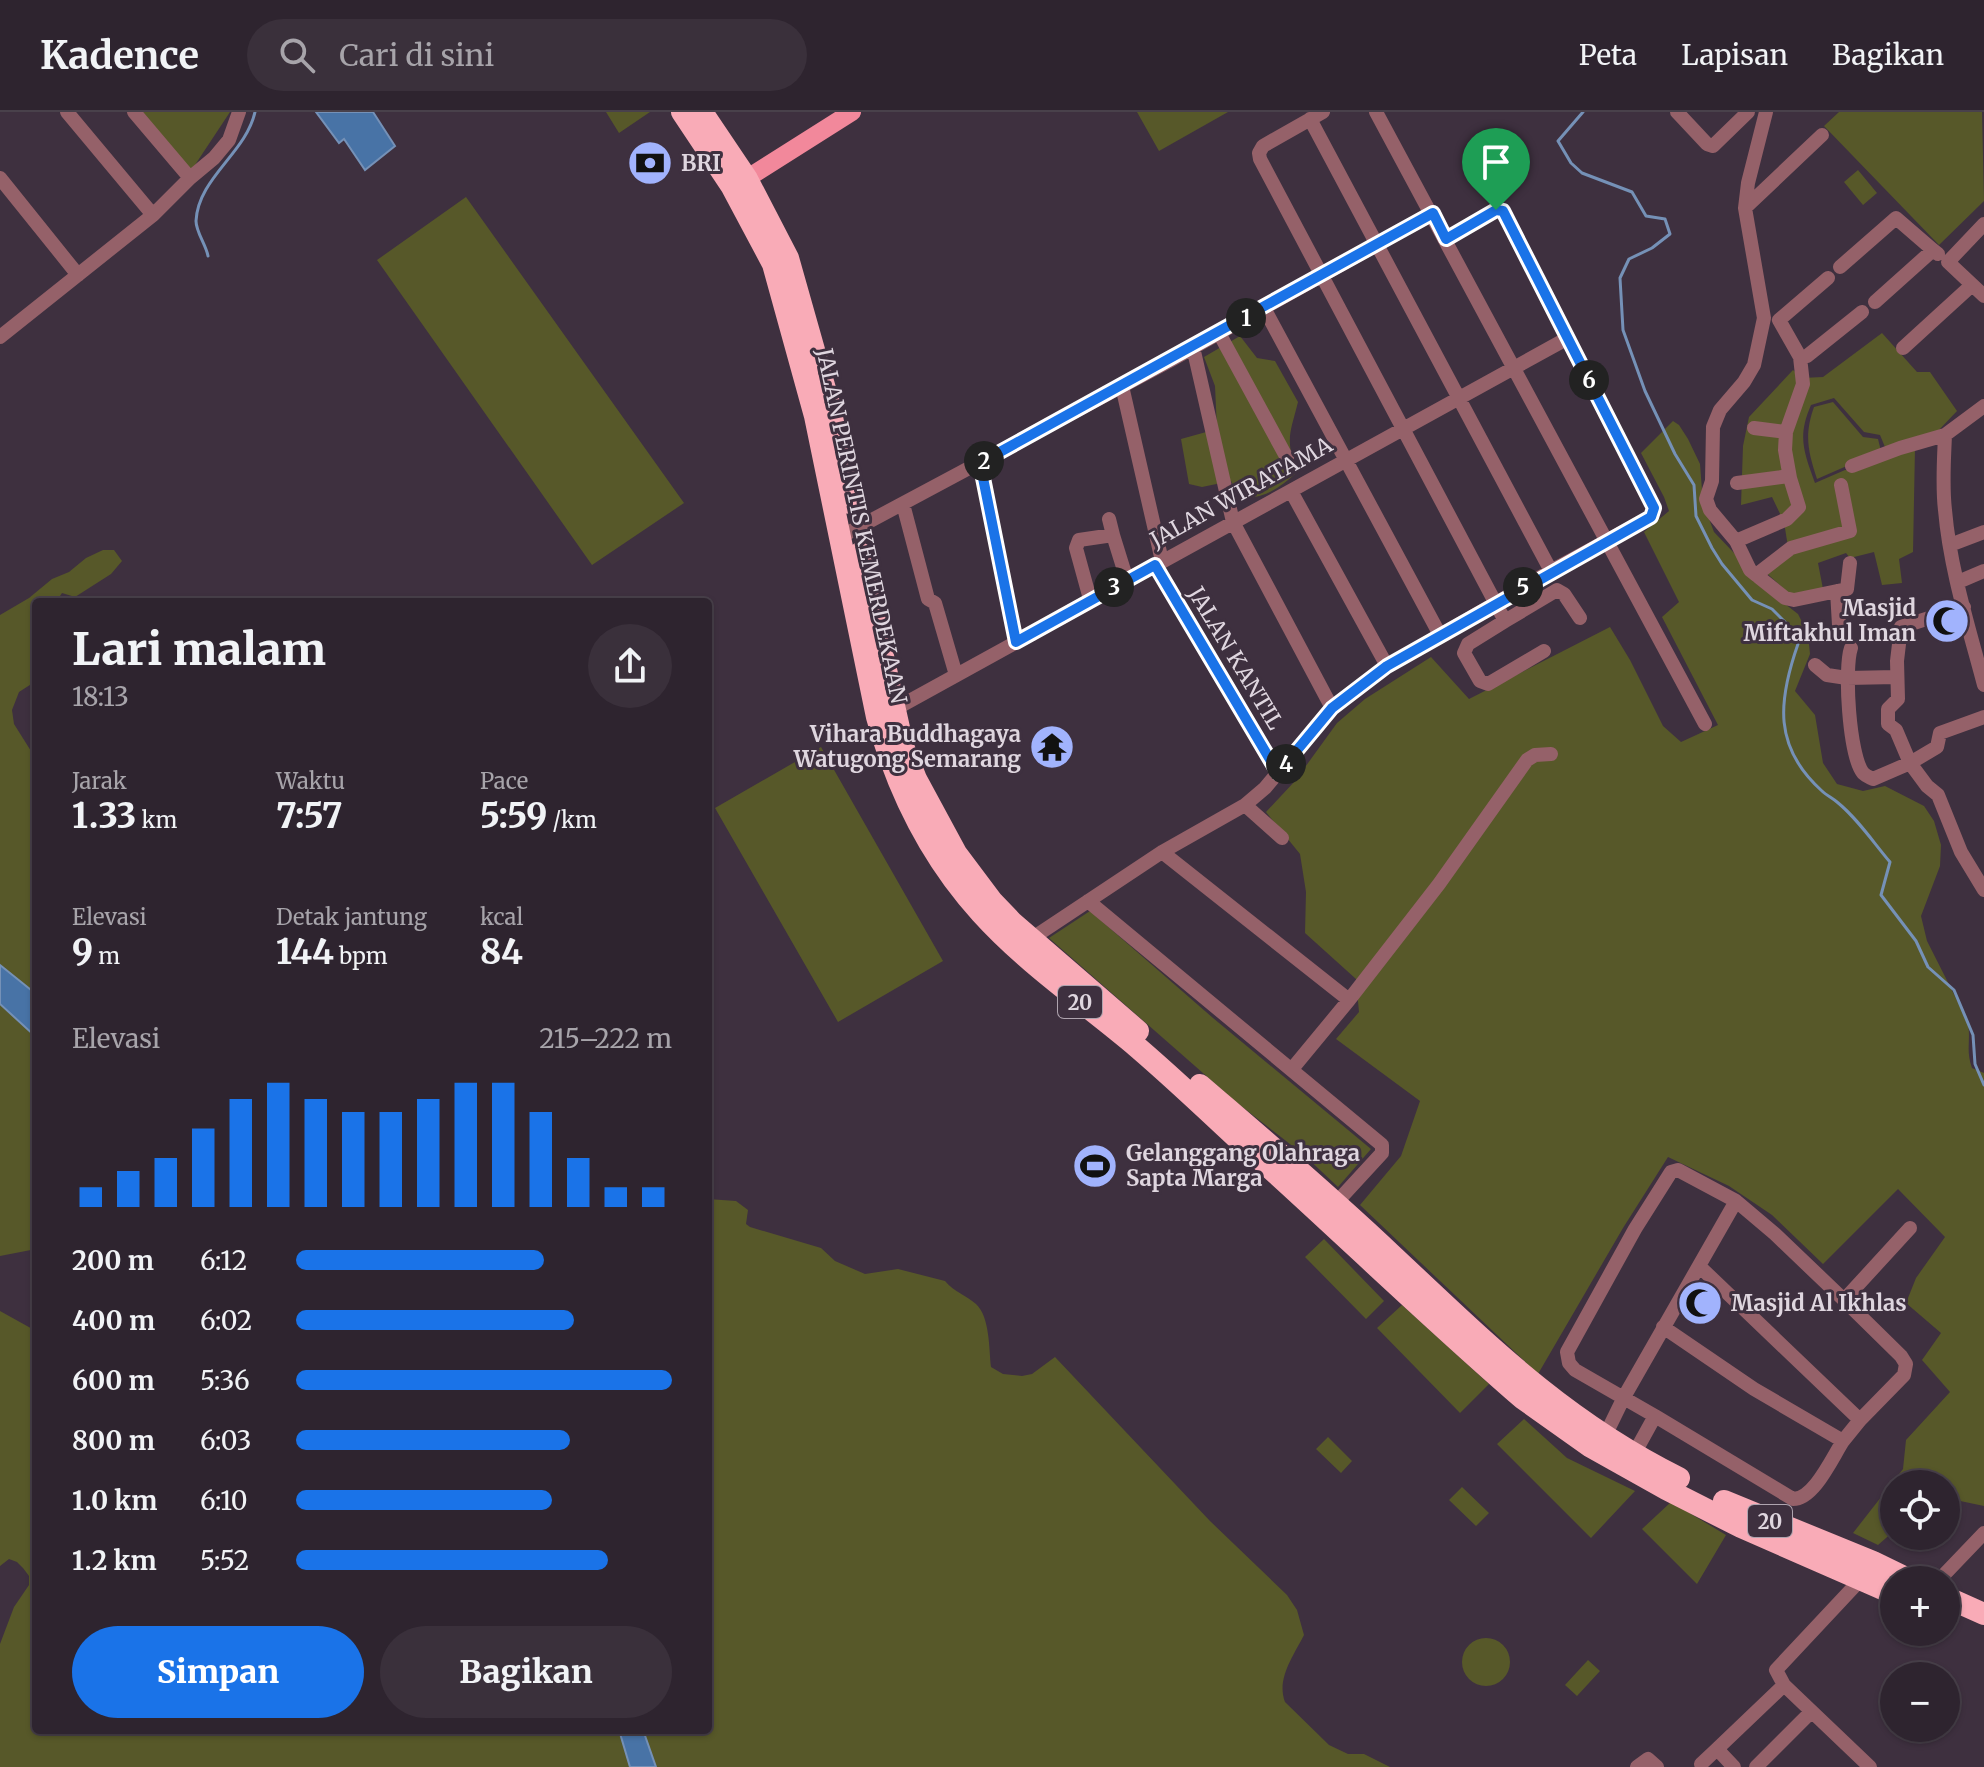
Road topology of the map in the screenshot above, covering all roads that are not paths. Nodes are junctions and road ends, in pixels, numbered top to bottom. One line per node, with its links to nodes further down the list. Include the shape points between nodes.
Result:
1 (67, 112): 18 (street)
2 (134, 112): 14 (street)
3 (239, 112): 14 (street, via 229,140)
4 (682, 112): 15 (highway, JALAN PERINTIS KEMERDEKAAN / 20)
5 (702, 112): 15 (highway, JALAN PERINTIS KEMERDEKAAN / 20)
6 (852, 112): 15 (main road)
7 (1376, 112): 17 (street)
8 (1677, 112): 9 (street, via 1707,144 1717,145)
9 (1748, 112)
10 (1766, 112): 16 (street)
11 (1317, 116): 21 (street); 26 (street, via 1259,153)
12 (1822, 135): 16 (street)
13 (0, 178): 25 (street)
14 (190, 178): 18 (street)
15 (740, 183): 60 (highway, JALAN PERINTIS KEMERDEKAAN / 20, via 788,258 798,288 829,403)
16 (1745, 208): 33 (street)
17 (1433, 213): 20 (street); 21 (street)
18 (153, 215): 25 (street)
19 (1984, 224): 23 (street)
20 (1446, 239): 36 (street, via 1503,211); 40 (street)
21 (1378, 244): 26 (street); 42 (street)
22 (1933, 250): 23 (street); 24 (street, via 1896,218); 30 (street)
23 (1948, 262): 28 (street)
24 (1840, 267)
25 (78, 275): 35 (street)
26 (1321, 276): 31 (street); 45 (street)
27 (1828, 278): 33 (street)
28 (1972, 285): 29 (street); 38 (street)
29 (1984, 296)
30 (1875, 302)
31 (1264, 308): 34 (street); 49 (street)
32 (1862, 312): 39 (street)
33 (1771, 319): 39 (street); 63 (street, via 1754,365 1713,427 1712,481 1706,499)
34 (1219, 333): 37 (street); 48 (street)
35 (0, 337)
36 (1568, 338): 40 (street, JALAN WIRATAMA); 62 (street, via 1654,508 1651,517)
37 (1193, 347): 41 (street); 58 (street)
38 (1903, 348)
39 (1800, 357): 46 (street, via 1803,384)
40 (1515, 367): 42 (street, JALAN WIRATAMA); 62 (street)
41 (1122, 386): 50 (street); 65 (street, JALAN KANTIL)
42 (1458, 398): 45 (street, JALAN WIRATAMA); 67 (street)
43 (1984, 406): 47 (street)
44 (1754, 428): 46 (street)
45 (1401, 429): 49 (street, JALAN WIRATAMA); 74 (street)
46 (1786, 432): 52 (street)
47 (1945, 435): 51 (street); 64 (street)
48 (1287, 458)
49 (1347, 460): 55 (street, JALAN WIRATAMA); 80 (street)
50 (980, 463): 56 (street); 81 (street)
51 (1852, 466)
52 (1789, 476): 53 (street); 63 (street, via 1797,511)
53 (1737, 483)
54 (1841, 485): 69 (street, via 1850,531 1791,548)
55 (1291, 491): 58 (street, JALAN WIRATAMA); 85 (street)
56 (903, 504): 60 (street); 86 (street, via 928,599 935,603)
57 (1109, 519): 61 (street)
58 (1233, 522): 65 (street, JALAN WIRATAMA); 90 (street)
59 (1984, 532): 64 (street)
60 (849, 534): 91 (highway, JALAN PERINTIS KEMERDEKAAN / 20); 104 (highway, JALAN PERINTIS KEMERDEKAAN / 20, via 871,691 887,752 941,862 1002,934)
61 (1113, 535): 70 (street); 73 (street, via 1076,542)
62 (1607, 540): 67 (street); 93 (street)
63 (1736, 541): 69 (street)
64 (1950, 545): 71 (street)
65 (1158, 563): 70 (street, JALAN WIRATAMA); 96 (street, JALAN KANTIL)
66 (1850, 563): 72 (street, via 1849,587)
67 (1551, 571): 74 (street)
68 (1984, 571): 71 (street)
69 (1756, 575): 72 (street, via 1794,600)
70 (1127, 580): 73 (street, JALAN WIRATAMA)
71 (1958, 582): 75 (street)
72 (1837, 591): 78 (street)
73 (1090, 599): 81 (street, JALAN WIRATAMA)
74 (1494, 603): 77 (street); 80 (street)
75 (1964, 607): 79 (street); 87 (street, via 1903,624)
76 (1580, 618): 77 (street, via 1557,590)
77 (1505, 621): 83 (street, via 1464,648 1480,681 1488,684)
78 (1839, 625)
79 (1977, 630): 89 (street)
80 (1440, 635): 85 (street)
81 (1016, 642): 86 (street, JALAN WIRATAMA)
82 (1851, 648): 88 (street)
83 (1544, 651)
84 (1815, 665): 88 (street, via 1827,675)
85 (1387, 666): 90 (street)
86 (956, 675): 91 (street, JALAN WIRATAMA)
87 (1896, 677): 88 (street); 95 (street, via 1898,699 1888,709 1888,724 1896,730)
88 (1847, 678): 95 (street, via 1853,743 1864,774 1873,779)
89 (1984, 685)
90 (1332, 708): 96 (street)
91 (895, 709): 102 (highway, JALAN PERINTIS KEMERDEKAAN / 20, via 916,779 956,853 992,901)
92 (1984, 717): 95 (street, via 1940,733 1937,747)
93 (1705, 724)
94 (1551, 754): 103 (street, via 1527,760)
95 (1910, 763): 100 (street, via 1938,795 1961,852)
96 (1278, 773): 97 (street)
97 (1245, 805): 98 (street); 99 (street)
98 (1282, 838)
99 (1162, 852): 101 (street); 103 (street)
100 (1984, 890)
101 (1088, 901): 102 (street); 105 (street)
102 (1031, 939): 104 (highway, JALAN PERINTIS KEMERDEKAAN / 20)
103 (1349, 1000): 105 (street)
104 (1157, 1057): 107 (highway, JALAN PERINTIS KEMERDEKAAN / 20); 117 (highway, JALAN PERINTIS KEMERDEKAAN / 20, via 1522,1398 1591,1447)
105 (1292, 1069): 107 (street, via 1382,1145 1382,1153)
106 (1736, 1201): 109 (street); 110 (street); 112 (street, via 1678,1170 1671,1172 1635,1229 1567,1352 1575,1370)
107 (1336, 1203): 115 (highway, JALAN PERINTIS KEMERDEKAAN / 20, via 1511,1366)
108 (1910, 1228): 110 (street)
109 (1699, 1266): 111 (street); 114 (street)
110 (1844, 1300): 114 (street, via 1906,1364 1899,1382)
111 (1663, 1327): 112 (street); 116 (street)
112 (1624, 1397): 113 (street); 115 (street)
113 (1655, 1416): 116 (street, via 1793,1499 1810,1493); 117 (street)
114 (1860, 1420): 116 (street)
115 (1604, 1438): 117 (highway, JALAN PERINTIS KEMERDEKAAN / 20)
116 (1843, 1441)
117 (1631, 1461): 120 (highway, JALAN PERINTIS KEMERDEKAAN / 20)
118 (1984, 1533): 119 (street)
119 (1952, 1566)
120 (1867, 1571): 121 (highway, JALAN PERINTIS KEMERDEKAAN / 20); 122 (highway, JALAN PERINTIS KEMERDEKAAN / 20); 127 (street, via 1781,1663 1776,1670)
121 (1880, 1574)
122 (1880, 1582)
123 (1960, 1603): 124 (highway)
124 (1984, 1614)
125 (1960, 1619): 126 (highway)
126 (1984, 1628)
127 (1784, 1685): 128 (street); 129 (street)
128 (1811, 1712): 132 (street); 133 (street)
129 (1717, 1749): 130 (street); 131 (street)
130 (1701, 1764)
131 (1734, 1767)
132 (1756, 1767)
133 (1870, 1767)

